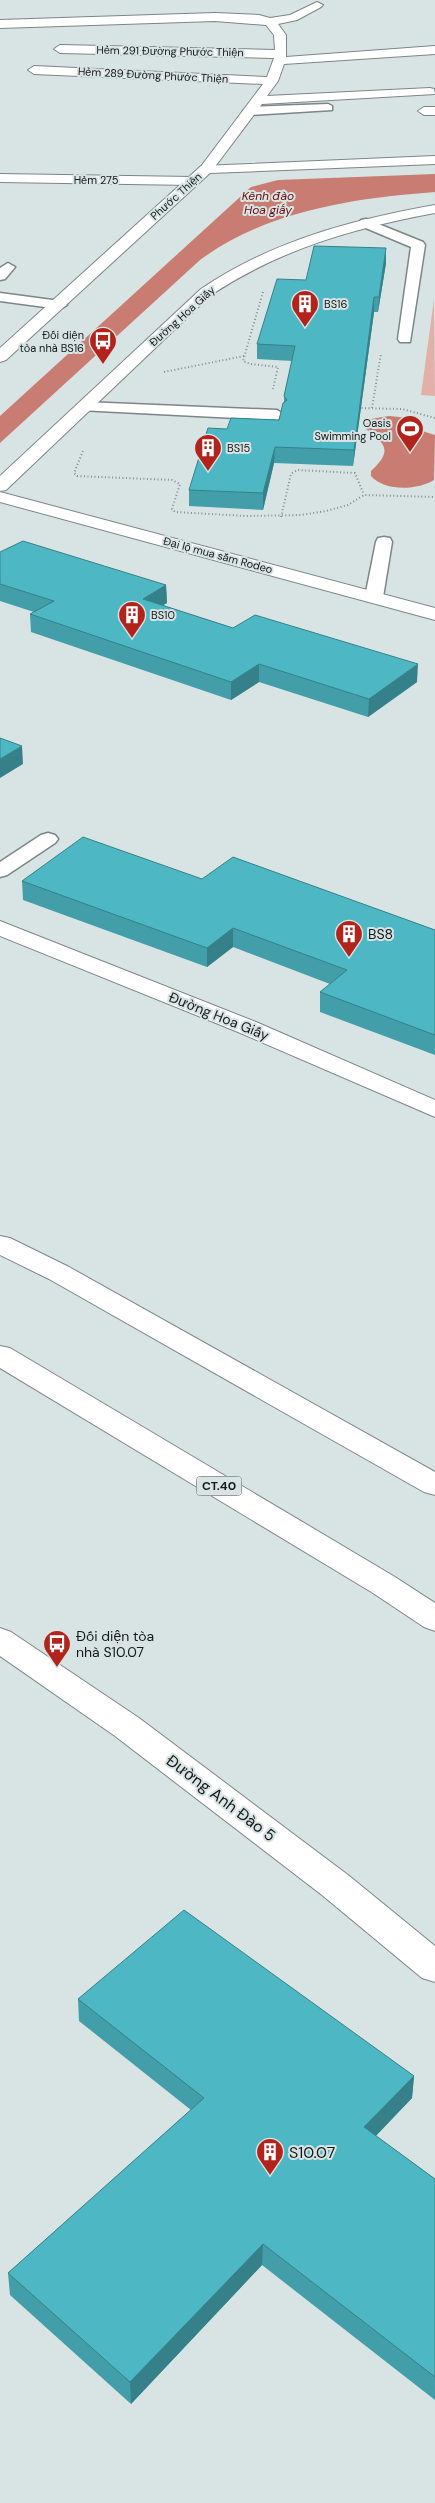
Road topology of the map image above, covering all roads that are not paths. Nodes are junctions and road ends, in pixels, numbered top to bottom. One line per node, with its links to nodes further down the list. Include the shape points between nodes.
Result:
1 (317, 5): 4 (main road, via 293,18)
2 (67, 7): 3 (main road)
3 (69, 22): 4 (main road, via 192,14); 5 (main road)
4 (270, 22): 8 (main road, via 280,35)
5 (0, 24)
6 (60, 49): 8 (main road, Hẻm 291 Đường Phước Thiện)
7 (435, 50): 8 (main road, Hẻm 291 Đường Phước Thiện)
8 (281, 58): 10 (main road)
9 (34, 70): 10 (main road, Hẻm 289 Đường Phước Thiện)
10 (272, 81): 12 (main road)
11 (430, 92): 12 (main road)
12 (258, 100): 14 (main road)
13 (328, 108): 14 (lane)
14 (249, 111): 16 (main road)
15 (435, 160): 16 (main road, Phước Thiện)
16 (206, 169): 18 (main road, Phước Thiện)
17 (0, 178): 18 (main road, Hẻm 275)
18 (192, 180): 22 (main road, Phước Thiện)
19 (435, 209): 20 (main road, Đường Hoa Giấy)
20 (366, 223): 23 (lane, via 418,245); 25 (main road, Đường Hoa Giấy, via 291,247 235,272 206,292)
21 (0, 297): 22 (lane)
22 (60, 305): 24 (main road, Phước Thiện)
23 (405, 339)
24 (0, 358)
25 (89, 403): 26 (lane); 27 (lane); 28 (main road, Đường Hoa Giấy)
26 (194, 403)
27 (277, 415)
28 (0, 486)
29 (0, 497): 31 (main road, Đại lộ mua sắm Rodeo)
30 (384, 542): 31 (lane)
31 (374, 597): 32 (main road, Đại lộ mua sắm Rodeo)
32 (435, 614)
33 (48, 839): 34 (lane)
34 (0, 871)
35 (0, 928): 36 (main road, Đường Hoa Giấy, via 247,1027)
36 (435, 1109)
37 (0, 1244): 39 (main road, via 59,1273)
38 (0, 1356): 40 (main road, CT.40, via 384,1585)
39 (435, 1485)
40 (435, 1620)
41 (0, 1640): 42 (main road, Đường Anh Đào 5, via 127,1727)
42 (435, 1967)

